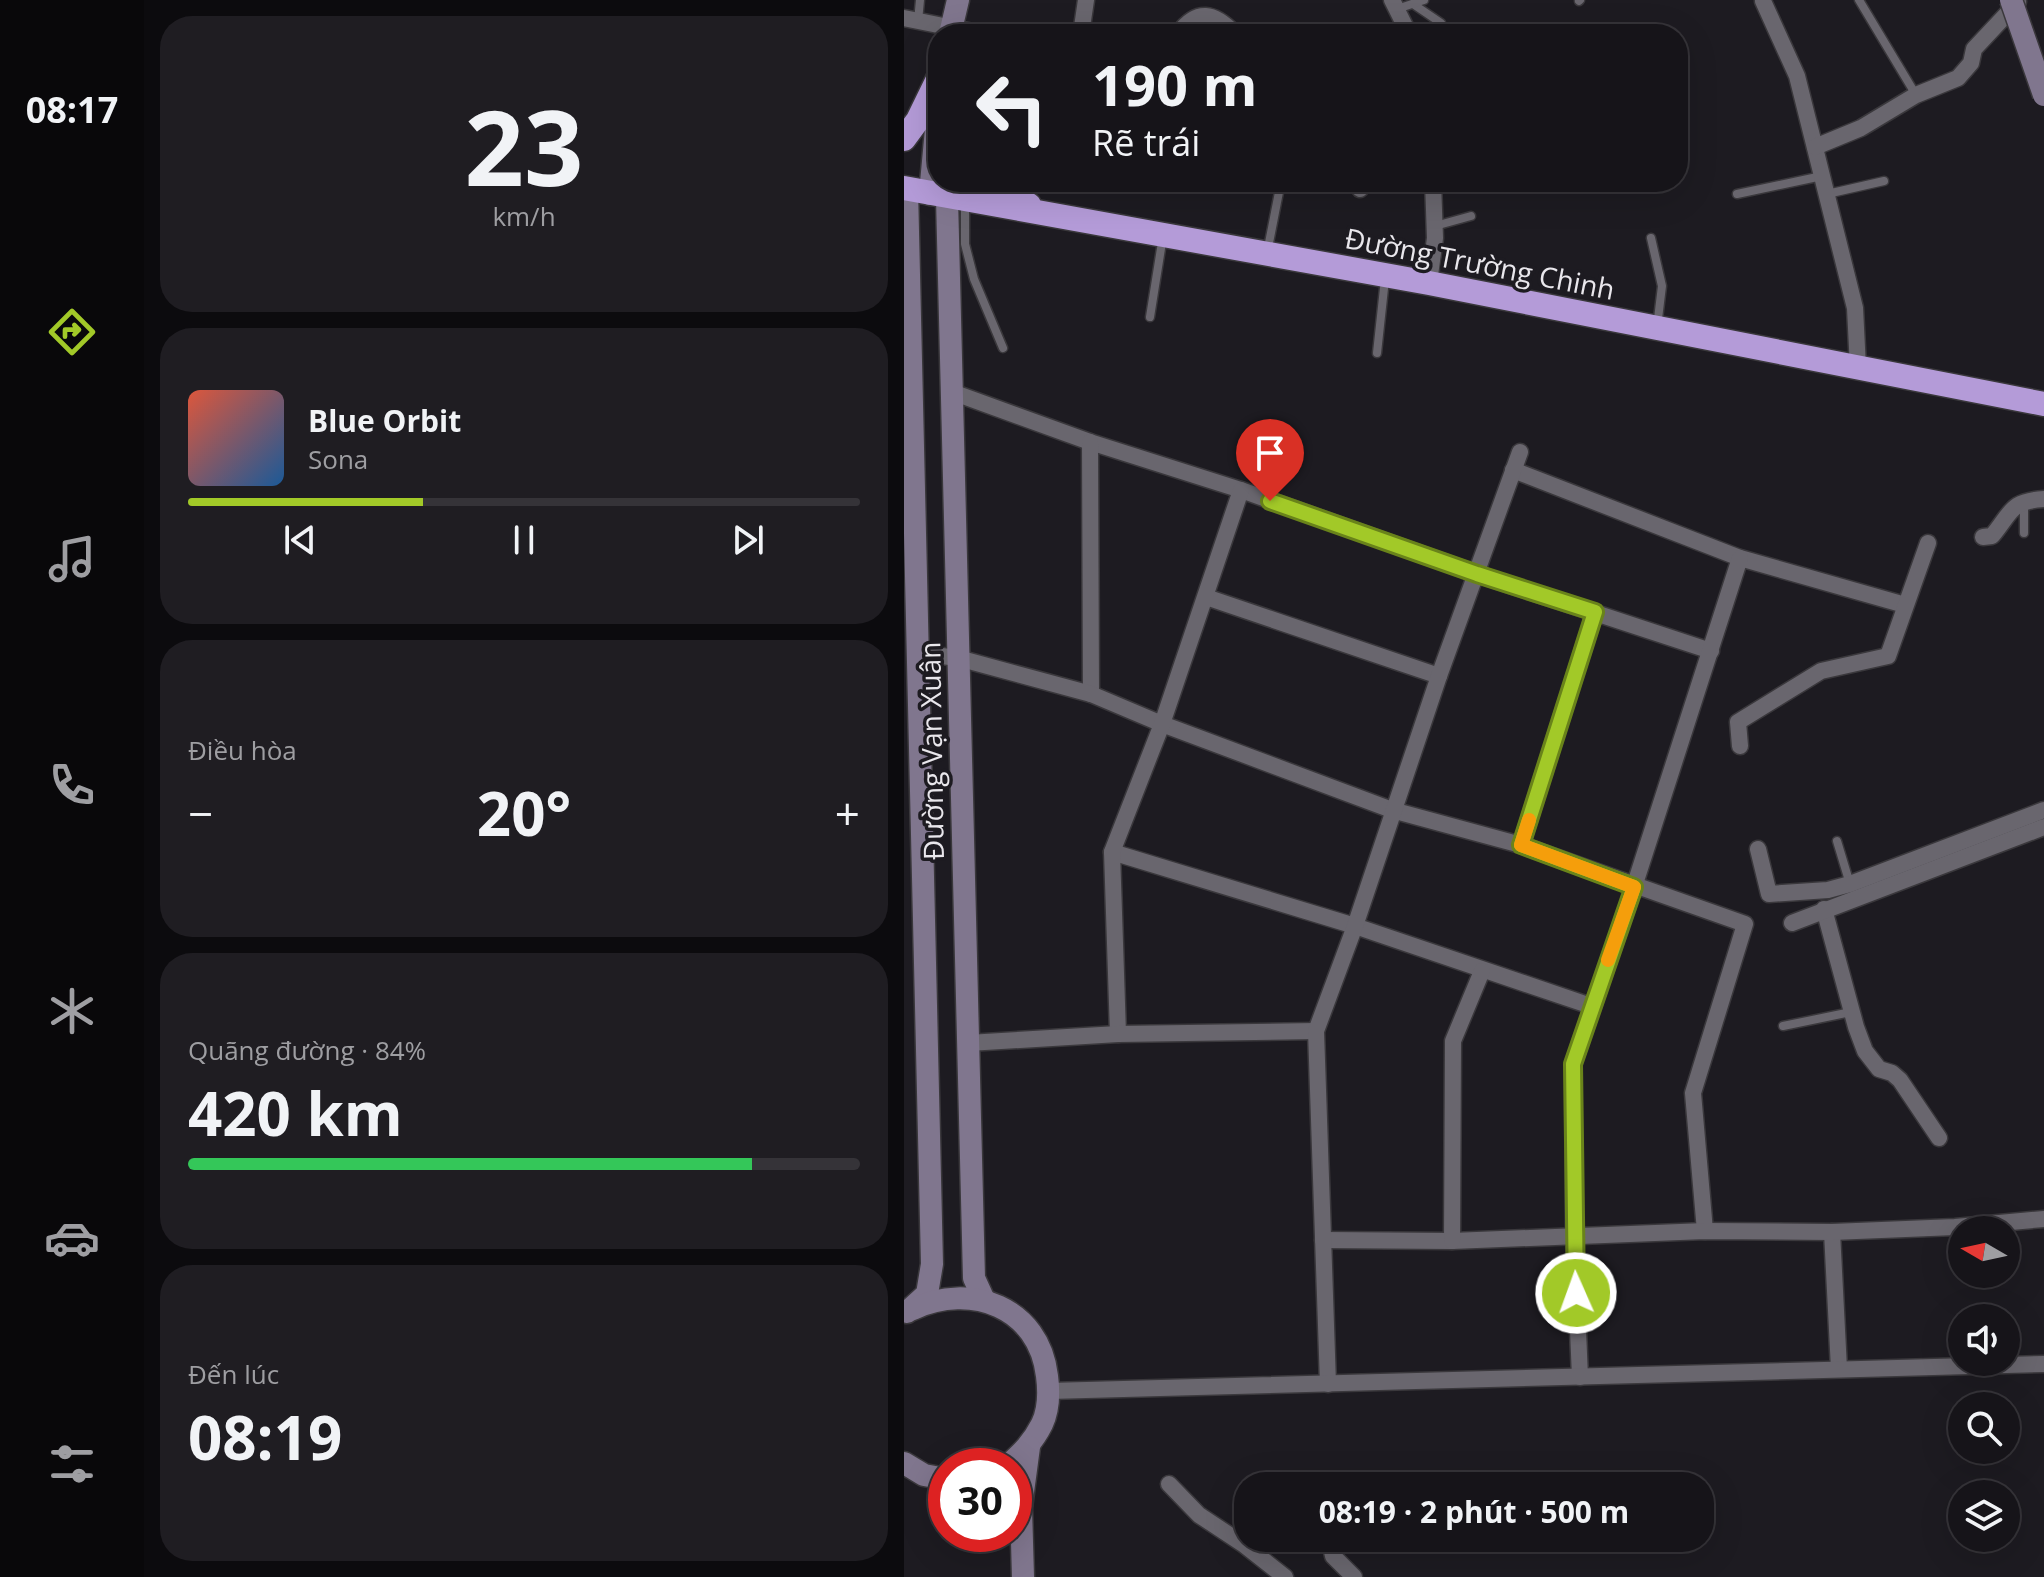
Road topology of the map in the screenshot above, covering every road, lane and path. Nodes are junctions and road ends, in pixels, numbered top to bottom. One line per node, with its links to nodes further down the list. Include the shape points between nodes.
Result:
1 (920, 0): 10 (lane)
2 (958, 0): 12 (street)
3 (1086, 0): 13 (street)
4 (1424, 0): 9 (lane)
5 (1859, 0): 17 (lane)
6 (2011, 0): 18 (street, bridge)
7 (2020, 0): 17 (street, via 1974,49 1971,63 1958,78)
8 (1763, 1): 21 (street, via 1797,76)
9 (1397, 3): 11 (lane); 16 (street)
10 (911, 20)
11 (1441, 23)
12 (952, 24)
13 (1082, 24)
14 (1185, 24): 15 (street, via 1198,16)
15 (1225, 24)
16 (1405, 24)
17 (1916, 95): 21 (street, via 1861,128)
18 (2044, 95)
19 (928, 100): 20 (highway)
20 (904, 139)
21 (1815, 147): 22 (street)
22 (1823, 176): 28 (lane); 29 (street)
23 (1884, 181): 29 (lane)
24 (1007, 192): 30 (highway)
25 (1279, 192): 35 (lane)
26 (1432, 192): 32 (street)
27 (931, 194): 30 (highway, Đường Trường Chinh); 40 (lane, via 965,244); 43 (street, Đường Vạn Xuân); 59 (street, Đường Vạn Xuân)
28 (1737, 194)
29 (1827, 194): 42 (street, via 1855,308)
30 (1049, 215): 33 (highway, Đường Trường Chinh)
31 (1471, 216): 32 (lane)
32 (1434, 226): 37 (street)
33 (1163, 235): 35 (highway, Đường Trường Chinh); 38 (lane)
34 (1651, 238): 39 (lane, via 1662,286)
35 (1267, 254): 36 (highway, Đường Trường Chinh)
36 (1385, 275): 37 (highway, Đường Trường Chinh); 41 (lane)
37 (1429, 283): 39 (highway, Đường Trường Chinh)
38 (1150, 317)
39 (1656, 327): 42 (highway, Đường Trường Chinh)
40 (1003, 348)
41 (1377, 353)
42 (1858, 368): 44 (highway, Đường Trường Chinh)
43 (952, 392): 45 (street); 60 (street, Đường Vạn Xuân)
44 (2044, 404)
45 (1090, 442): 48 (street); 62 (street)
46 (1520, 452): 47 (street)
47 (1513, 470): 53 (street); 54 (street)
48 (1241, 490): 54 (street); 55 (street)
49 (2037, 499): 50 (lane, via 2024,506); 51 (street, via 2020,501 1992,536)
50 (2024, 533)
51 (1983, 537)
52 (1928, 543): 56 (street)
53 (1740, 558): 56 (street); 58 (street)
54 (1477, 574): 57 (street); 61 (street)
55 (1206, 597): 61 (street); 63 (street)
56 (1905, 605): 64 (street, via 1888,656 1821,671 1770,701 1738,722)
57 (1595, 612): 58 (street); 69 (street)
58 (1711, 651): 73 (street)
59 (917, 653): 60 (street); 92 (street, Đường Vạn Xuân, via 932,1264 927,1294)
60 (958, 658): 62 (street); 83 (street, Đường Vạn Xuân)
61 (1439, 676): 65 (street)
62 (1091, 694): 63 (street)
63 (1162, 724): 65 (street); 71 (street)
64 (1740, 746)
65 (1392, 810): 69 (street); 76 (street)
66 (2044, 810): 72 (street)
67 (2044, 827): 74 (street)
68 (1837, 841): 72 (lane)
69 (1521, 845): 73 (street)
70 (1758, 849): 72 (street, via 1769,894)
71 (1112, 852): 76 (street); 82 (street)
72 (1850, 884)
73 (1634, 887): 78 (street); 86 (street, via 1745,924 1693,1093)
74 (1824, 909): 75 (street); 79 (street)
75 (1792, 923)
76 (1355, 926): 77 (street); 81 (street)
77 (1482, 971): 78 (street); 90 (street, via 1453,1041)
78 (1591, 1006): 88 (street, via 1573,1064)
79 (1852, 1012): 80 (lane); 84 (street, via 1871,1061 1900,1080)
80 (1783, 1026)
81 (1316, 1031): 82 (street); 89 (street)
82 (1118, 1034): 83 (street)
83 (968, 1043): 91 (street, Đường Vạn Xuân, via 974,1278)
84 (1939, 1138)
85 (2044, 1219): 87 (street)
86 (1705, 1231): 87 (street); 88 (street)
87 (1832, 1232): 94 (street)
88 (1574, 1237): 90 (street); 95 (street)
89 (1323, 1240): 90 (street); 96 (street)
90 (1452, 1241)
91 (984, 1300): 92 (street, via 931,1300); 97 (street, via 1011,1314 1032,1335 1045,1362)
92 (906, 1313)
93 (2044, 1364): 94 (street)
94 (1839, 1369): 95 (street)
95 (1580, 1377): 96 (street)
96 (1328, 1384): 97 (street)
97 (1049, 1391): 98 (street, via 1044,1421)
98 (1029, 1447): 103 (street, via 1021,1507)
99 (904, 1463): 100 (street)
100 (928, 1476)
101 (1169, 1484): 104 (street, via 1199,1515)
102 (1332, 1552): 105 (street)
103 (1023, 1577)
104 (1285, 1577)
105 (1354, 1577)

